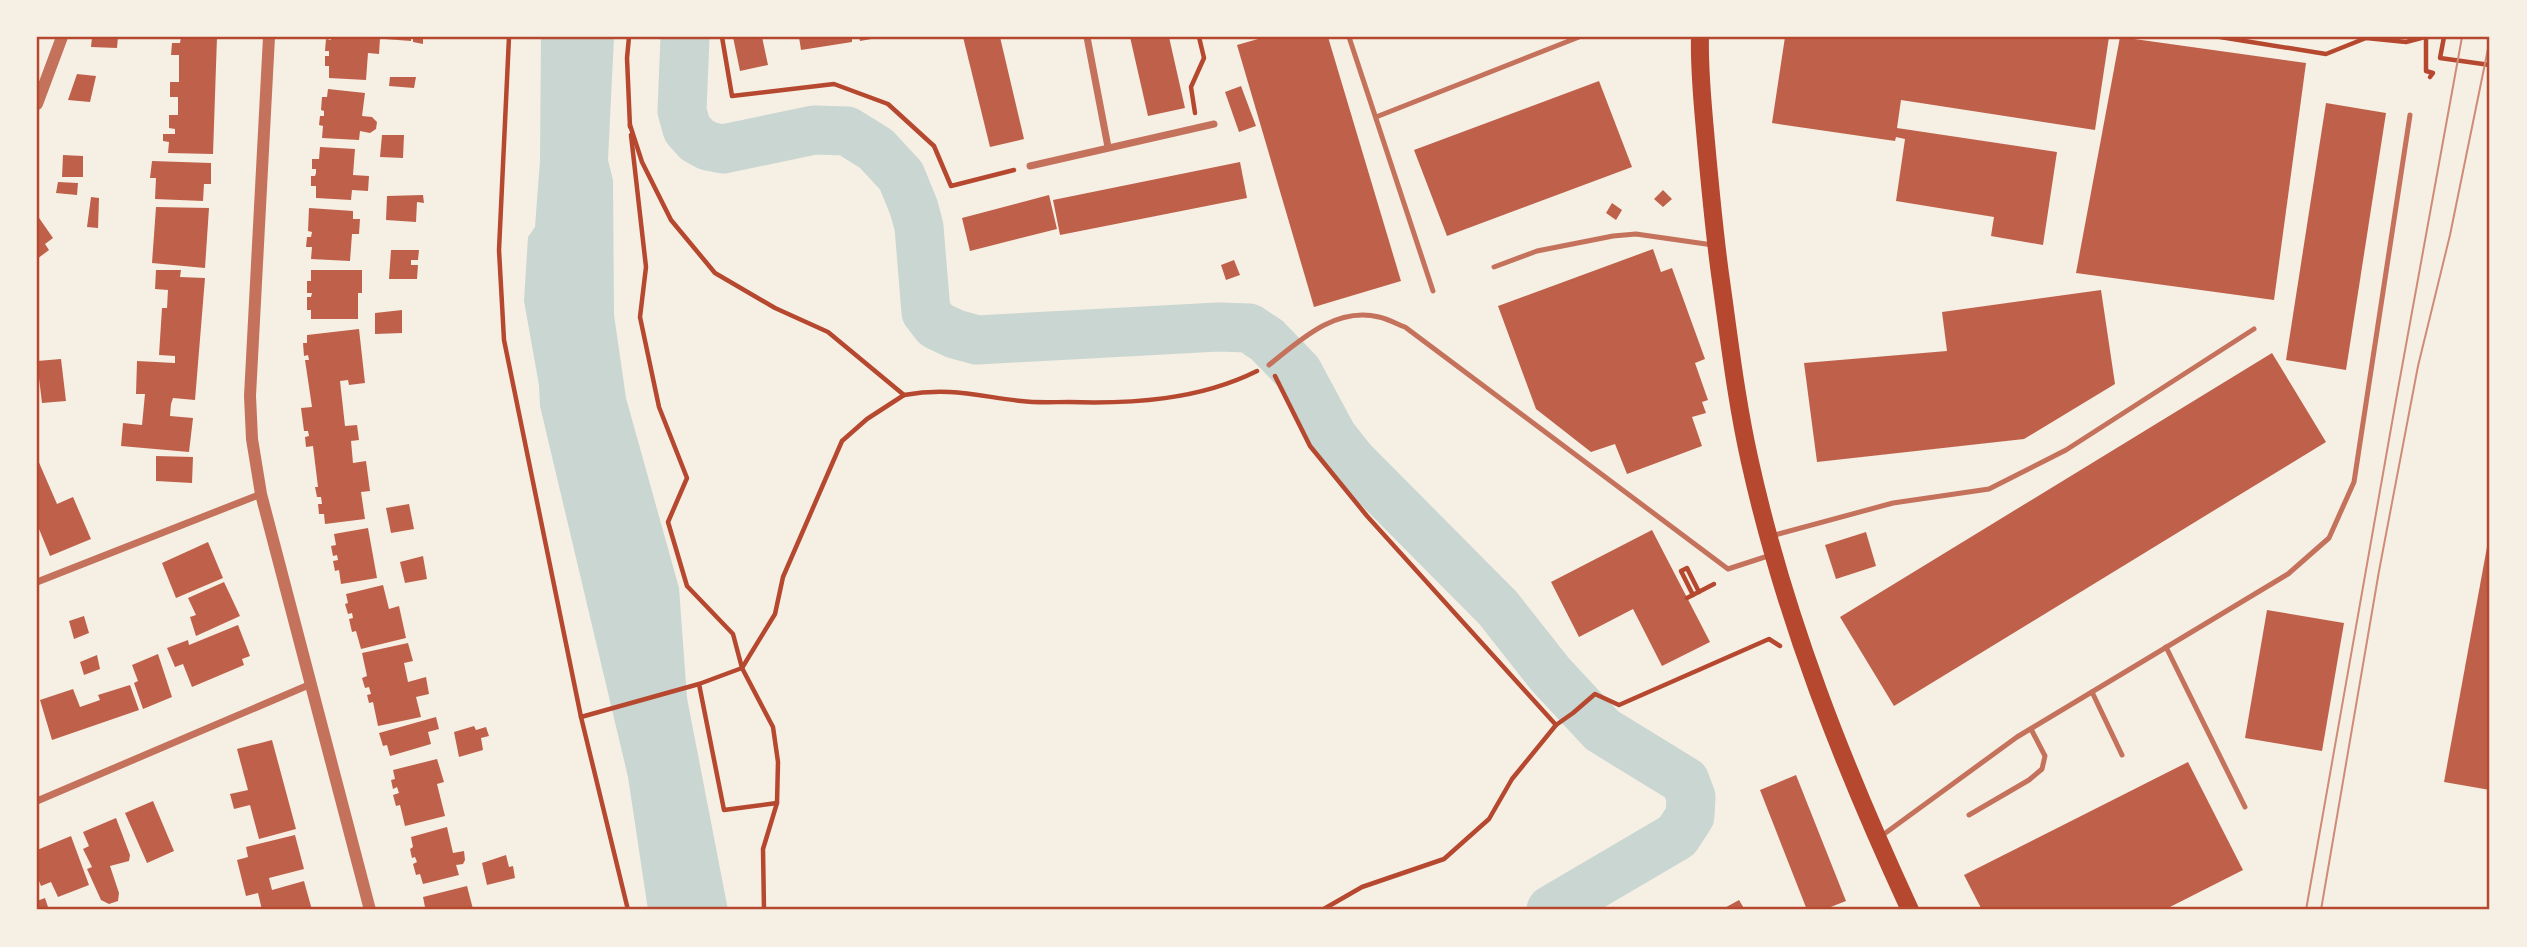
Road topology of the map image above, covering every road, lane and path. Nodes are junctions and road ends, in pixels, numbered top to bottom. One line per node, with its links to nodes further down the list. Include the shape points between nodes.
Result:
1 (62, 37): 18 (street)
2 (270, 37): 32 (street, via 250,396 251,439)
3 (509, 37): 43 (path, via 499,250 504,340)
4 (629, 37): 22 (path)
5 (722, 37): 25 (path, via 732,96 834,84 888,104 934,146 951,186)
6 (1087, 37): 24 (street)
7 (1199, 37): 23 (path, via 1204,58 1191,87)
8 (1349, 37): 20 (lane)
9 (1579, 37): 20 (lane)
10 (1700, 37): 26 (main road)
11 (2220, 37): 12 (path, via 2326,54 2366,38 2406,42)
12 (2425, 37): 17 (path, via 2426,71 2433,73)
13 (2444, 37): 15 (path, via 2440,58)
14 (2474, 56): 15 (path)
15 (2472, 63): 16 (path)
16 (2490, 65)
17 (2431, 77)
18 (37, 104)
19 (2410, 115): 37 (lane, via 2354,482 2329,538 2288,574)
20 (1376, 117): 28 (lane)
21 (1214, 124): 23 (street)
22 (630, 125): 31 (path, via 642,162 671,220 715,273 828,332); 39 (path, via 646,267 640,317 659,407 687,478 668,522 687,586 733,634)
23 (1198, 127): 24 (street)
24 (1108, 147): 25 (street)
25 (1030, 166)
26 (1716, 245): 27 (lane, via 1624,235 1537,251); 33 (main road, via 1749,461)
27 (1494, 267)
28 (1433, 291)
29 (2254, 329): 33 (lane, via 2066,450 1989,489 1894,503)
30 (1269, 365): 31 (path, via 1189,395 1147,401 1023,401 932,390); 33 (lane, via 1320,326 1346,316 1378,316 1405,327 1728,569); 44 (path, via 1310,446 1367,516)
31 (904, 395): 39 (path, via 842,441 783,577 775,614)
32 (261, 494): 34 (street); 40 (street)
33 (1770, 546): 38 (main road)
34 (37, 582)
35 (1714, 584): 36 (path)
36 (1699, 592): 36 (path, via 1687,568 1681,571 1690,597)
37 (2166, 647): 42 (lane); 49 (lane)
38 (1805, 660): 44 (path, via 1769,639 1619,705 1595,694); 51 (main road)
39 (742, 668): 41 (path); 48 (path, via 774,727)
40 (311, 684): 47 (street); 52 (street)
41 (699, 684): 43 (path); 48 (path, via 724,810)
42 (2092, 692): 45 (lane); 46 (lane)
43 (580, 717): 53 (path)
44 (1556, 724): 55 (path, via 1512,779 1489,819 1444,859 1362,887)
45 (2031, 729): 50 (lane, via 2045,756 2042,769); 51 (lane)
46 (2122, 755)
47 (37, 801)
48 (777, 803): 54 (path, via 764,849)
49 (2245, 807)
50 (1969, 815)
51 (1877, 839): 56 (main road)
52 (370, 910)
53 (628, 910)
54 (764, 910)
55 (1322, 910)
56 (1910, 910)

